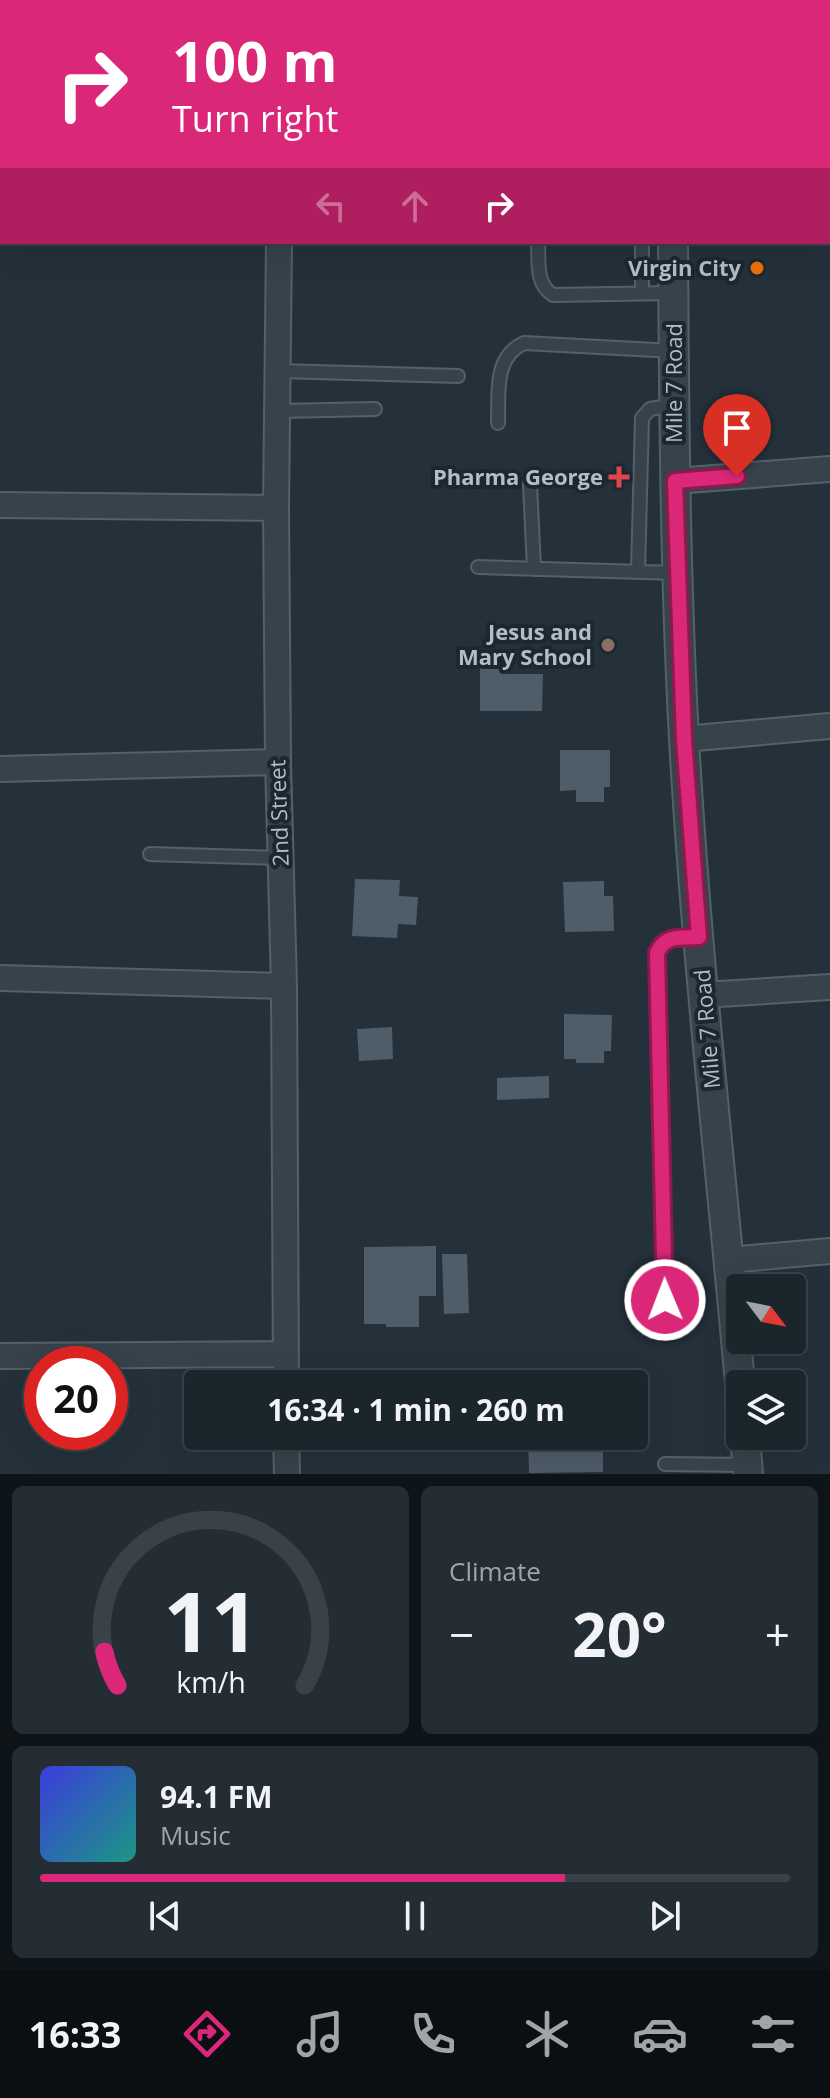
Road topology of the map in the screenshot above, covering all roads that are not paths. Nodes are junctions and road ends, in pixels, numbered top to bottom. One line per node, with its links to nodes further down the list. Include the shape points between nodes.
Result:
1 (279, 244): 8 (street, 2nd Street)
2 (538, 244): 5 (lane, via 540,281 553,295)
3 (642, 244): 5 (lane)
4 (673, 244): 6 (street, Mile 7 Road)
5 (642, 293): 6 (lane)
6 (673, 293): 7 (street, Mile 7 Road)
7 (674, 351): 10 (street, Mile 7 Road); 13 (lane, via 524,343 515,347 500,370)
8 (278, 371): 9 (lane); 12 (street, 2nd Street)
9 (458, 376)
10 (674, 405): 15 (street, Mile 7 Road); 21 (lane, via 650,409 642,418)
11 (375, 409): 12 (lane)
12 (278, 411): 18 (street, 2nd Street)
13 (498, 423)
14 (830, 469): 15 (street)
15 (675, 481): 22 (street, Mile 7 Road)
16 (530, 484): 20 (lane)
17 (0, 505): 18 (street)
18 (276, 508): 25 (street, 2nd Street)
19 (478, 567): 20 (lane)
20 (534, 569): 21 (lane)
21 (638, 572): 22 (lane)
22 (678, 573): 24 (street, Mile 7 Road)
23 (830, 726): 24 (street)
24 (684, 739): 29 (street, Mile 7 Road)
25 (278, 762): 26 (street); 28 (street, 2nd Street)
26 (0, 769)
27 (150, 854): 28 (lane)
28 (281, 858): 31 (street, 2nd Street)
29 (699, 937): 33 (street, Mile 7 Road); 36 (lane, via 668,938 657,953)
30 (0, 978): 31 (street)
31 (284, 986): 37 (street, 2nd Street)
32 (830, 987): 33 (street)
33 (703, 995): 35 (street, Mile 7 Road)
34 (830, 1251): 35 (street)
35 (729, 1260): 40 (street, Mile 7 Road)
36 (665, 1300)
37 (285, 1354): 38 (street); 39 (street, 2nd Street)
38 (0, 1356)
39 (286, 1370)
40 (739, 1370)
41 (286, 1450): 45 (street)
42 (746, 1450): 44 (street)
43 (665, 1464): 44 (lane)
44 (747, 1470)
45 (287, 1474)

